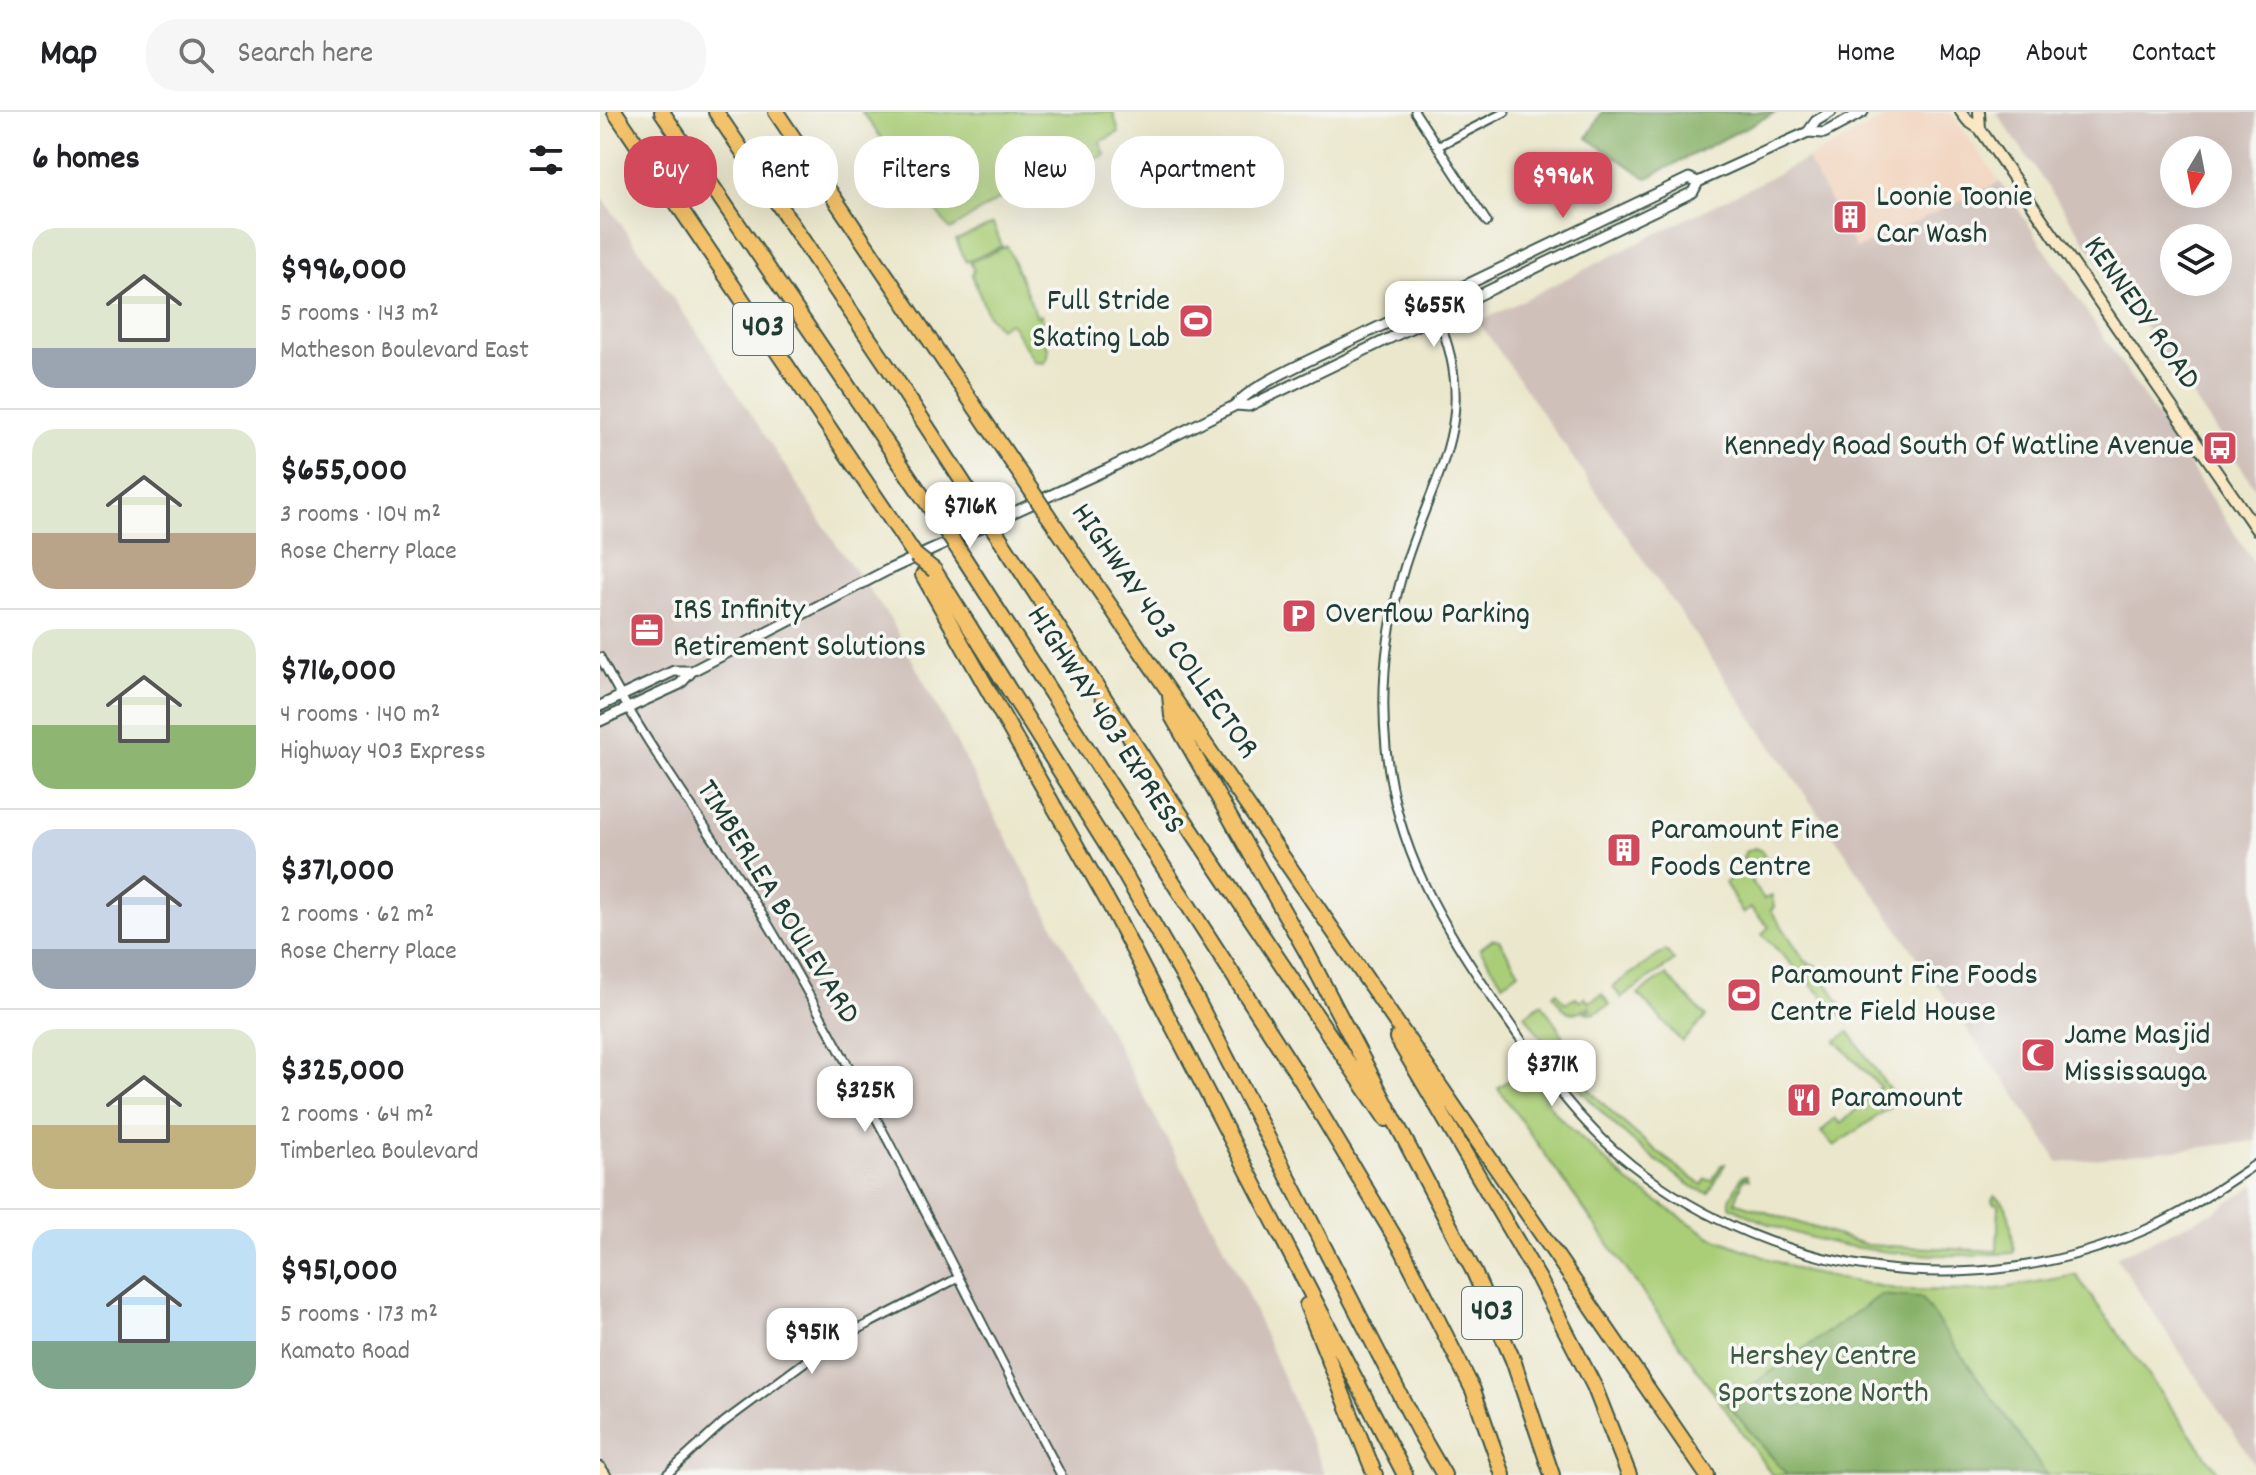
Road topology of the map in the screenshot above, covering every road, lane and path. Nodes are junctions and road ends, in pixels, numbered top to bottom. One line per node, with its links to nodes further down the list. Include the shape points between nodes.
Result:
1 (615, 112): 19 (highway, 403, bridge)
2 (662, 112): 40 (highway, HIGHWAY 403 EXPRESS / 403, bridge, via 962,555 1299,1077 1403,1251 1473,1390)
3 (716, 112): 28 (highway, HIGHWAY 403 EXPRESS / 403, bridge)
4 (776, 112): 22 (highway, HIGHWAY 403 COLLECTOR, bridge)
5 (1415, 112): 13 (street)
6 (1505, 112): 13 (street)
7 (1831, 112): 12 (street)
8 (1863, 112): 12 (street, via 1824,133)
9 (1961, 112): 11 (main road, KENNEDY ROAD)
10 (1979, 112): 11 (main road)
11 (1980, 129): 18 (main road, KENNEDY ROAD)
12 (1808, 132): 14 (street)
13 (1438, 146): 15 (street)
14 (1698, 182): 16 (street, via 1693,192); 17 (street, via 1689,178 1300,365)
15 (1487, 222)
16 (1437, 316): 17 (street, via 1249,406); 29 (street, via 1453,362 1453,428 1447,457 1404,566 1386,645 1384,721 1390,776 1407,845 1436,911 1539,1066 1581,1117 1632,1165 1711,1217 1800,1253 1918,1272 2024,1265 2108,1245 2171,1218)
17 (1236, 405): 21 (street, via 888,570)
18 (2256, 529)
19 (928, 573): 30 (highway, via 1112,909); 39 (highway, via 1124,873 1199,1004)
20 (600, 657): 23 (street, TIMBERLEA BOULEVARD)
21 (692, 671): 23 (street, via 674,671); 25 (street, via 680,684)
22 (1169, 692): 27 (highway, HIGHWAY 403 COLLECTOR); 28 (highway, via 1172,716 1313,964)
23 (620, 697): 24 (street); 25 (street, TIMBERLEA BOULEVARD)
24 (600, 706)
25 (626, 709): 26 (street); 31 (street, TIMBERLEA BOULEVARD, via 777,939)
26 (600, 721)
27 (1369, 986): 32 (highway); 42 (highway, via 1539,1279 1594,1386)
28 (1414, 1159): 41 (highway, 403, via 1513,1360)
29 (2256, 1164)
30 (1273, 1223): 37 (highway); 38 (highway)
31 (958, 1278): 35 (street, via 829,1344 724,1422); 36 (street, TIMBERLEA BOULEVARD)
32 (1675, 1426): 43 (highway); 44 (highway)
33 (600, 1468): 34 (main road)
34 (605, 1475)
35 (666, 1475)
36 (1061, 1475)
37 (1375, 1475)
38 (1405, 1475)
39 (1444, 1475)
40 (1503, 1475)
41 (1552, 1475)
42 (1629, 1475)
43 (1707, 1475)
44 (1715, 1475)

